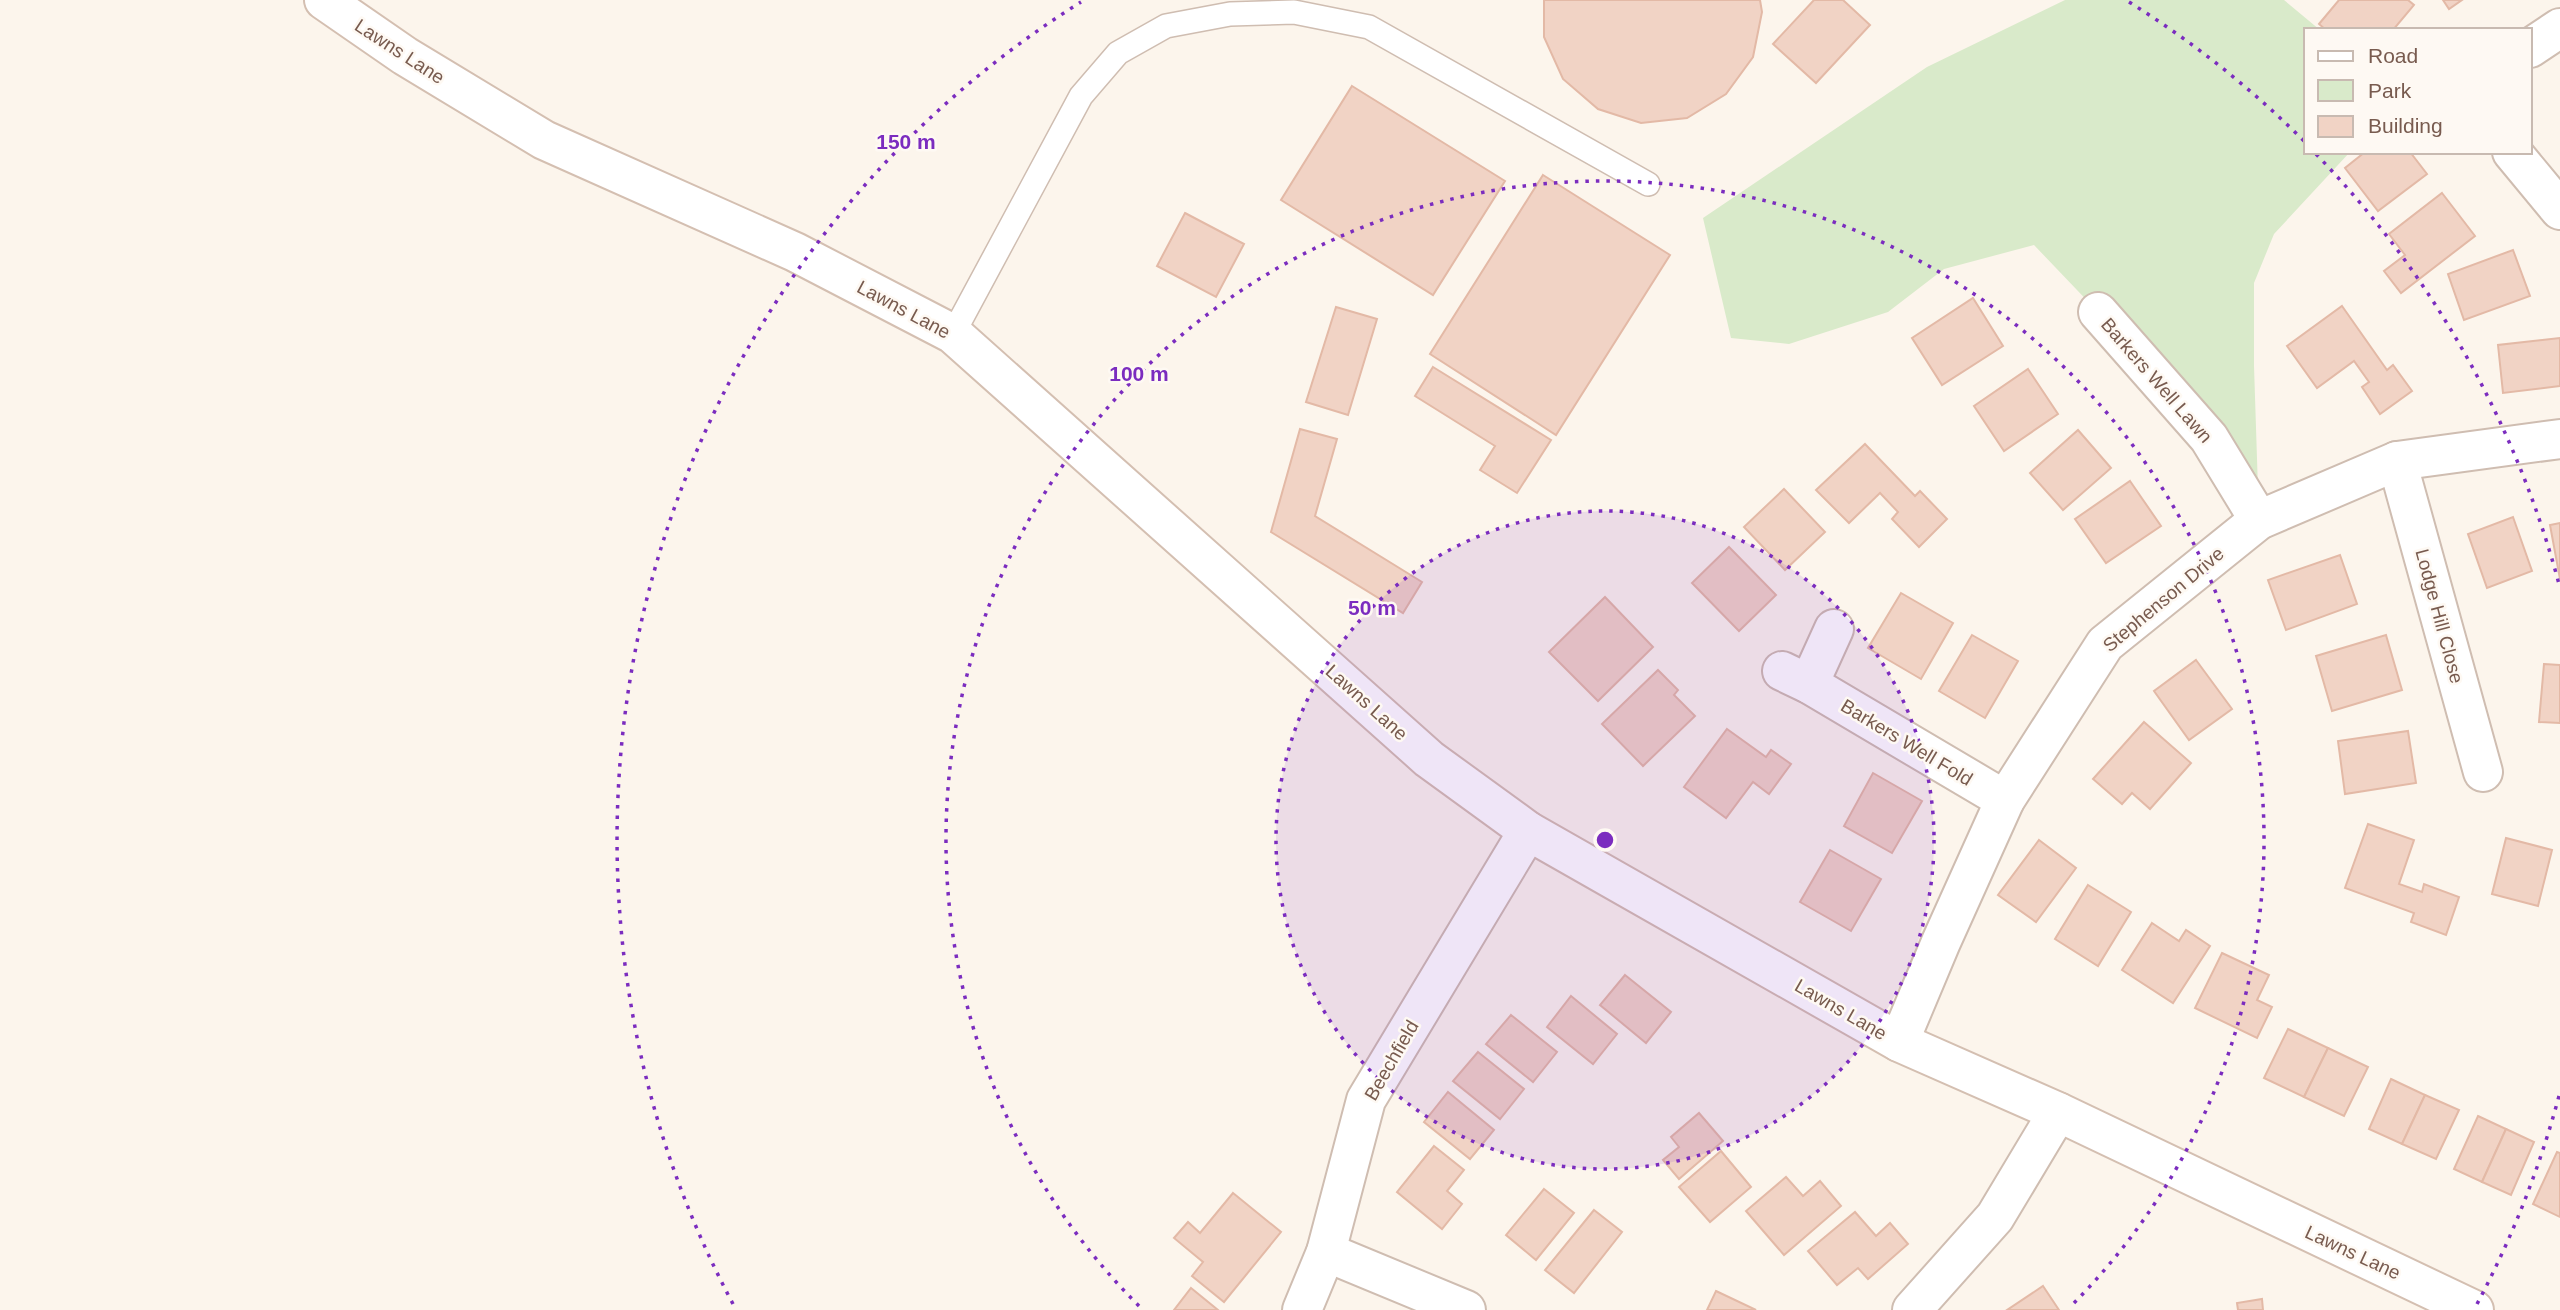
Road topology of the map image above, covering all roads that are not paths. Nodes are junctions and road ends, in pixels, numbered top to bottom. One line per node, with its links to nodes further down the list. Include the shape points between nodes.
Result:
1 (324, 0): 8 (street, Lawns Lane, via 405,56 544,140 795,252)
2 (2560, 28): 3 (street)
3 (2532, 47)
4 (2514, 154): 6 (street)
5 (1648, 184): 8 (lane, via 1369,27 1294,12 1230,14 1166,26 1118,53 1081,96)
6 (2560, 210)
7 (2098, 312): 11 (street, Barkers Well Lawn, via 2210,438)
8 (953, 334): 15 (street, Lawns Lane, via 1429,759)
9 (2560, 439): 10 (street, Stephenson Drive)
10 (2397, 461): 11 (street, Stephenson Drive); 13 (street, Lodge Hill Close)
11 (2259, 520): 14 (street, Stephenson Drive, via 2105,644)
12 (1834, 629): 14 (street, Barkers Well Fold, via 1796,678)
13 (2483, 772)
14 (2005, 800): 16 (street, Stephenson Drive)
15 (1528, 831): 16 (street, Lawns Lane); 18 (street, Beechfield, via 1366,1100)
16 (1899, 1042): 17 (street, Lawns Lane)
17 (2058, 1112): 21 (street, via 1995,1217); 22 (street, Lawns Lane)
18 (1326, 1252): 19 (street, Beechfield); 20 (street)
19 (1302, 1310)
20 (1466, 1310)
21 (1912, 1310)
22 (2474, 1310)

